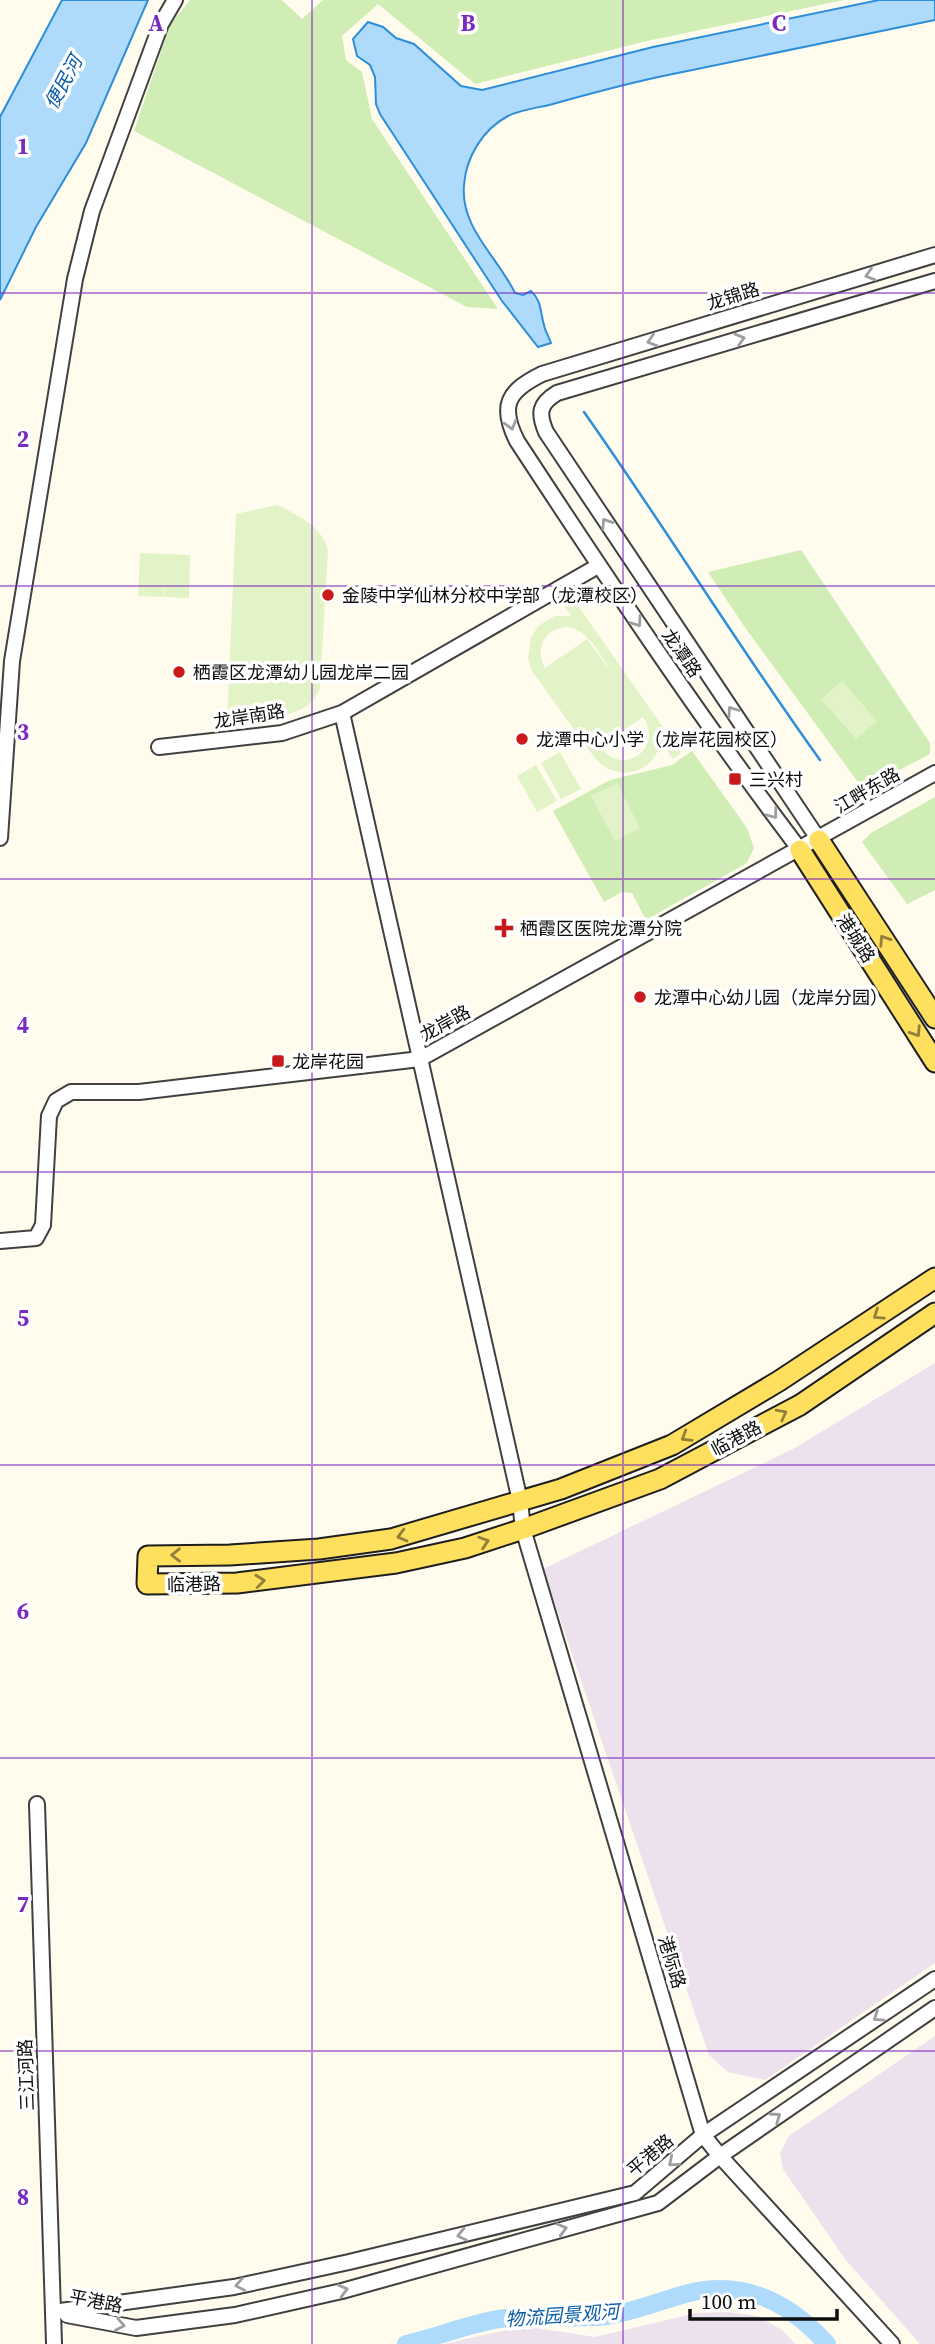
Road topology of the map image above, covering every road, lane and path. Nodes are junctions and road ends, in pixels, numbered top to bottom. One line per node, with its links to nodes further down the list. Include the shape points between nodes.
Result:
1 (175, 0): 9 (street, via 161,23 92,211 75,278 12,661)
2 (935, 255): 4 (street, 龙锦路, one-way to 4)
3 (935, 281): 10 (street, 龙潭路, one-way to 3, via 546,432 542,408 546,399 557,393)
4 (542, 374): 5 (street, 龙潭路, one-way to 5, via 514,392 508,408 510,427)
5 (598, 566): 6 (street, 龙岸南路); 11 (street, 龙潭路, one-way to 11)
6 (342, 713): 7 (street, 龙岸南路, via 282,733); 13 (street, 港际路)
7 (159, 747)
8 (935, 774): 10 (street, 江畔东路)
9 (0, 838)
10 (819, 840): 11 (street, 龙岸路); 12 (main road, 港城路, one-way to 10)
11 (800, 850): 13 (street, 龙岸路); 14 (main road, 港城路, one-way to 14)
12 (935, 1018)
13 (421, 1059): 15 (street, 龙岸路, via 139,1092 71,1093 56,1101 49,1116 43,1225 36,1238); 18 (street, 港际路)
14 (935, 1062)
15 (0, 1241)
16 (935, 1278): 18 (main road, 临港路, one-way to 18, via 672,1445)
17 (935, 1313): 19 (main road, 临港路, one-way to 17, via 660,1479 800,1405)
18 (520, 1501): 19 (street, 港际路); 19 (main road, 临港路, one-way to 19, via 391,1539 319,1549 148,1556 147,1584 237,1583 383,1565 466,1548)
19 (523, 1530): 23 (street, 港际路)
20 (37, 1804): 25 (street, 三江河路)
21 (935, 1979): 23 (street, 平港路, one-way to 23)
22 (935, 2008): 24 (street, 平港路, one-way to 22)
23 (703, 2135): 24 (street, 港际路); 25 (street, 平港路, one-way to 25, via 635,2193 234,2287)
24 (720, 2156): 25 (street, 平港路, one-way to 24, via 136,2328 235,2315 342,2291 659,2203); 27 (street, 港际路)
25 (52, 2312): 26 (street, 三江河路)
26 (54, 2344)
27 (892, 2344)

